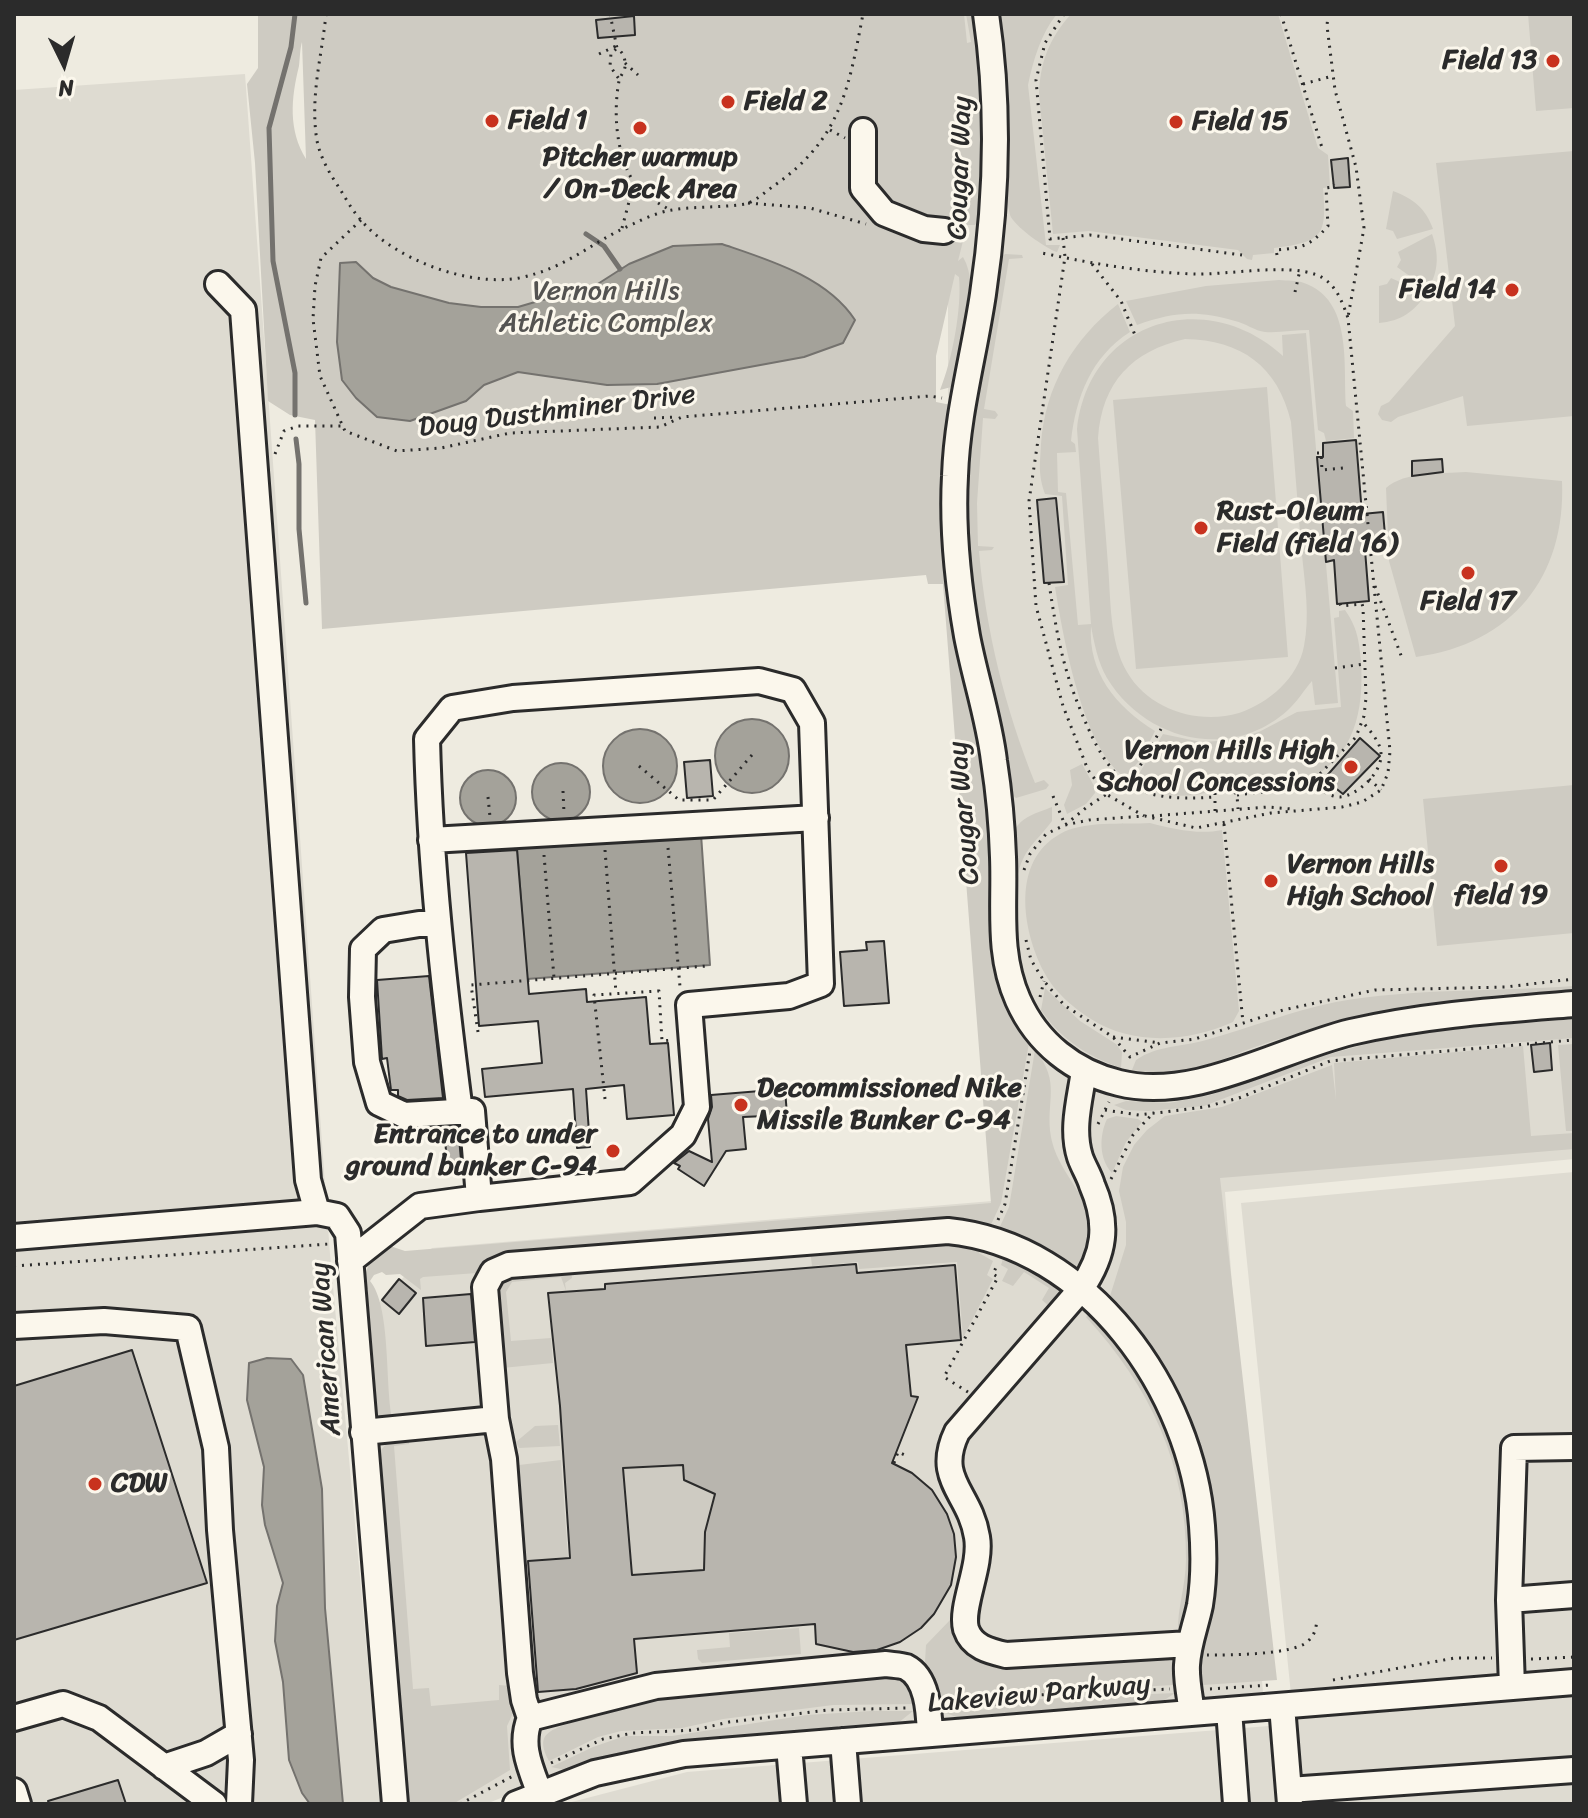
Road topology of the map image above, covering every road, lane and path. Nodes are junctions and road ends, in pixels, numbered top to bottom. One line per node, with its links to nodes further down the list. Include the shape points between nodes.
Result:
1 (326, 14): 21 (path, via 315,96 316,136 335,182)
2 (610, 14): 8 (path)
3 (863, 14): 19 (path, via 850,82 830,130 810,157)
4 (1064, 14): 25 (path, via 1039,59 1036,95 1050,239)
5 (1281, 14): 14 (path)
6 (1328, 14): 12 (path)
7 (987, 19): 36 (street, Cougar Way, via 995,85 996,177)
8 (616, 47): 9 (path); 10 (path); 13 (path, via 610,66)
9 (599, 54)
10 (625, 63): 11 (path); 13 (path)
11 (638, 75)
12 (1333, 76): 14 (path); 34 (path, via 1356,167 1364,228)
13 (619, 79): 17 (path, via 616,125)
14 (1303, 84): 16 (path)
15 (863, 131): 24 (street, via 863,188 884,213)
16 (1323, 151)
17 (634, 183): 20 (path); 23 (path)
18 (1334, 184): 28 (path, via 1326,188 1328,226 1314,242 1276,250)
19 (748, 203): 20 (path); 22 (path, via 834,213)
20 (670, 210): 23 (path)
21 (361, 220): 23 (path, via 404,254 436,269 515,278 553,269); 39 (path, via 321,258 315,286 320,376)
22 (871, 227)
23 (622, 228)
24 (944, 231)
25 (1063, 238): 27 (path, via 1090,235); 29 (path)
26 (1042, 253): 29 (path)
27 (1242, 255)
28 (1277, 255)
29 (1065, 257): 30 (path); 57 (path, via 1035,447 1029,501 1031,558 1036,606 1063,706 1088,770)
30 (1090, 263): 31 (path, via 1187,274); 35 (path, via 1121,301)
31 (1300, 270): 33 (path); 34 (path, via 1333,287)
32 (218, 284): 98 (street, via 243,310 308,1180)
33 (1295, 292)
34 (1348, 318): 43 (path)
35 (1135, 335)
36 (963, 400): 37 (path, Doug Dusthminer Drive, via 930,396); 85 (street, Cougar Way, via 954,477 959,582 995,764 1006,964)
37 (682, 417): 38 (path); 39 (path, Doug Dusthminer Drive, via 660,427 510,433 397,451)
38 (654, 418)
39 (343, 426): 41 (path, via 284,431)
40 (1317, 453): 42 (path, via 1322,470)
41 (274, 466)
42 (1343, 468)
43 (1373, 580): 46 (path); 56 (path, via 1390,751)
44 (1049, 583): 54 (path, via 1068,682 1091,739)
45 (1340, 604): 47 (path, via 1362,604)
46 (1402, 658)
47 (1365, 664): 48 (path); 49 (path)
48 (1335, 668)
49 (1362, 721): 53 (path, via 1376,737 1381,754); 55 (path, via 1356,737)
50 (1161, 729): 54 (path)
51 (752, 755): 52 (path, via 713,800 679,800)
52 (639, 766)
53 (1369, 779): 55 (path, via 1339,797); 56 (path)
54 (1125, 782): 57 (path); 60 (path, via 1159,796)
55 (1312, 782): 58 (path)
56 (1381, 790): 62 (path, via 1342,807)
57 (1106, 794): 64 (path); 67 (path)
58 (1237, 795): 60 (path, via 1225,790); 61 (path)
59 (1053, 796): 67 (path)
60 (1214, 797): 63 (path)
61 (1238, 809): 62 (path); 63 (path)
62 (1300, 809): 66 (path)
63 (1215, 811): 64 (path)
64 (1145, 816): 66 (path, via 1196,828); 67 (path)
65 (816, 818): 68 (street); 71 (street, via 812,723 793,690 759,681 513,698 452,708 427,739); 83 (street, via 821,984 789,996)
66 (1224, 824): 84 (path)
67 (1065, 825): 72 (path, via 1046,834)
68 (667, 827): 69 (street); 76 (path)
69 (603, 830): 70 (street); 77 (path)
70 (542, 834): 71 (street); 78 (path)
71 (431, 840): 73 (street)
72 (1022, 874)
73 (437, 924): 94 (street); 94 (street, via 383,930 363,949 367,1062 379,1103 404,1115)
74 (1023, 932): 80 (path)
75 (707, 966): 76 (path)
76 (677, 969): 77 (path); 83 (path, via 678,985)
77 (615, 974): 78 (path); 81 (path)
78 (554, 978): 86 (path, via 471,985)
79 (1574, 979): 84 (path, via 1505,987 1375,990)
80 (1044, 981): 85 (path); 87 (path, via 1064,1005)
81 (616, 993): 88 (path, via 659,991 662,1041); 92 (path, via 594,995)
82 (1574, 1004): 91 (street, Cougar Way, via 1386,1025 1299,1047 1180,1087 1119,1083)
83 (689, 1005): 88 (street)
84 (1243, 1024): 90 (path)
85 (1034, 1028): 91 (street, Cougar Way); 100 (path, via 1005,1204)
86 (478, 1032)
87 (1113, 1037): 90 (path); 90 (path, via 1130,1057)
88 (691, 1039): 97 (street, via 697,1107 683,1135 630,1182)
89 (1574, 1040): 95 (path, via 1330,1061 1239,1098)
90 (1160, 1043)
91 (1084, 1071): 103 (street, via 1075,1127 1079,1156 1104,1228 1097,1266)
92 (605, 1099)
93 (1105, 1110): 95 (path)
94 (460, 1112): 97 (street, via 472,1111)
95 (1154, 1112): 96 (path, via 1133,1135)
96 (1110, 1182)
97 (479, 1198): 101 (street, via 420,1206)
98 (317, 1212): 99 (street); 101 (street, American Way, via 337,1216 348,1233)
99 (14, 1237)
100 (990, 1239): 103 (street, via 1022,1251); 105 (path, via 983,1253 999,1261 993,1274 998,1277 944,1377); 106 (street, via 948,1231 509,1265 493,1272 485,1287)
101 (350, 1252): 102 (path); 107 (street, American Way)
102 (14, 1266)
103 (1081, 1289): 114 (street, via 1154,1376 1189,1457 1199,1495 1203,1552); 114 (street, via 954,1439 948,1467 977,1534 966,1629 978,1645 1006,1655)
104 (14, 1326): 126 (street, via 104,1321 188,1328 216,1448)
105 (974, 1396)
106 (495, 1410): 107 (street); 125 (street, via 504,1459 520,1673)
107 (363, 1432): 139 (street, American Way)
108 (1574, 1447): 112 (street, via 1514,1448)
109 (907, 1456): 110 (path, via 898,1452)
110 (894, 1463)
111 (1574, 1595): 112 (street)
112 (1509, 1600): 116 (street)
113 (1317, 1619): 114 (path, via 1315,1634 1304,1645 1251,1655)
114 (1194, 1649): 121 (street, via 1187,1666)
115 (1574, 1657): 116 (path)
116 (1511, 1659): 117 (path, via 1455,1658); 119 (street)
117 (1331, 1680)
118 (1574, 1682): 119 (street, Lakeview Parkway)
119 (1512, 1687): 120 (street, Lakeview Parkway)
120 (1277, 1695): 121 (path); 123 (street, Lakeview Parkway); 134 (street)
121 (1191, 1701): 122 (path, via 1037,1695 989,1706); 123 (street, Lakeview Parkway); 127 (street, Lakeview Parkway)
122 (928, 1708): 125 (street, via 919,1679 906,1667 886,1664 656,1686); 127 (street); 131 (path, via 828,1710 695,1730 633,1733 603,1739)
123 (1229, 1710): 143 (street)
124 (14, 1718): 130 (street, via 63,1704 99,1718)
125 (530, 1718): 131 (street, via 524,1734)
126 (239, 1734): 130 (street, via 206,1753); 138 (street)
127 (930, 1734): 128 (street, Lakeview Parkway)
128 (843, 1741): 129 (street, Lakeview Parkway); 142 (street)
129 (789, 1746): 135 (street, Lakeview Parkway, via 630,1764); 141 (street)
130 (164, 1767): 137 (street)
131 (531, 1769): 135 (street); 140 (path)
132 (1574, 1770): 134 (street)
133 (14, 1791): 136 (street)
134 (1289, 1797)
135 (531, 1800)
136 (18, 1804)
137 (214, 1804)
138 (239, 1804)
139 (395, 1804)
140 (460, 1804)
141 (794, 1804)
142 (848, 1804)
143 (1236, 1804)

